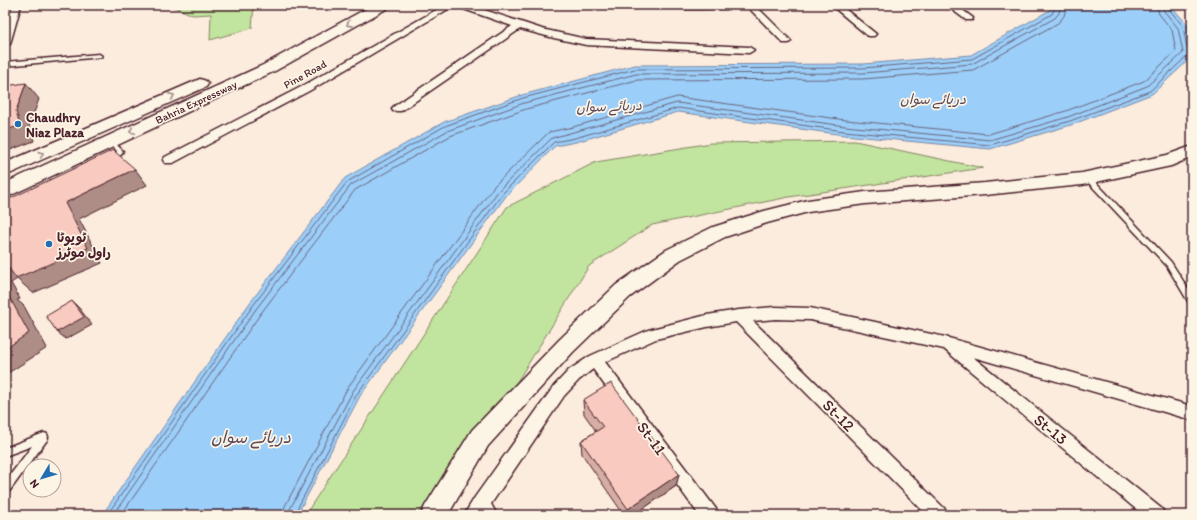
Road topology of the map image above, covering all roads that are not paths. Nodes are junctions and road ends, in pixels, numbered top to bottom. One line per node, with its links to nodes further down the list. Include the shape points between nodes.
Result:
1 (17, 5): 15 (street)
2 (357, 5): 24 (main road, Bahria Expressway, one-way to 2, via 241,66)
3 (383, 5): 20 (main road, Bahria Expressway, one-way to 20, via 269,68)
4 (451, 5): 23 (street, Pine Road, via 305,89)
5 (461, 5): 12 (street)
6 (666, 5): 7 (street)
7 (731, 5)
8 (750, 5): 14 (street)
9 (835, 5): 13 (street)
10 (950, 5): 11 (street)
11 (969, 18)
12 (519, 25): 16 (street, via 586,42); 19 (street)
13 (871, 34)
14 (786, 41)
15 (5, 44)
16 (749, 50)
17 (99, 56): 18 (lane)
18 (5, 64)
19 (397, 109)
20 (110, 141): 22 (lane, via 120,151 119,154); 26 (main road, Bahria Expressway)
21 (1192, 151): 25 (main road, via 1171,160)
22 (104, 160)
23 (170, 160)
24 (5, 170)
25 (1088, 178): 27 (lane, via 1170,264); 35 (main road, via 865,198 808,206 719,232 673,254 623,291 566,346 480,438)
26 (5, 191)
27 (1192, 301)
28 (739, 316): 29 (street, via 810,314); 30 (street, via 653,334); 37 (street, St-12)
29 (945, 343): 31 (street); 38 (street, St-13)
30 (595, 360): 34 (street, via 559,391); 36 (street, St-11)
31 (1192, 413)
32 (5, 452): 33 (lane, via 44,437)
33 (5, 490)
34 (481, 511)
35 (434, 515)
36 (710, 515)
37 (939, 515)
38 (1156, 515)

